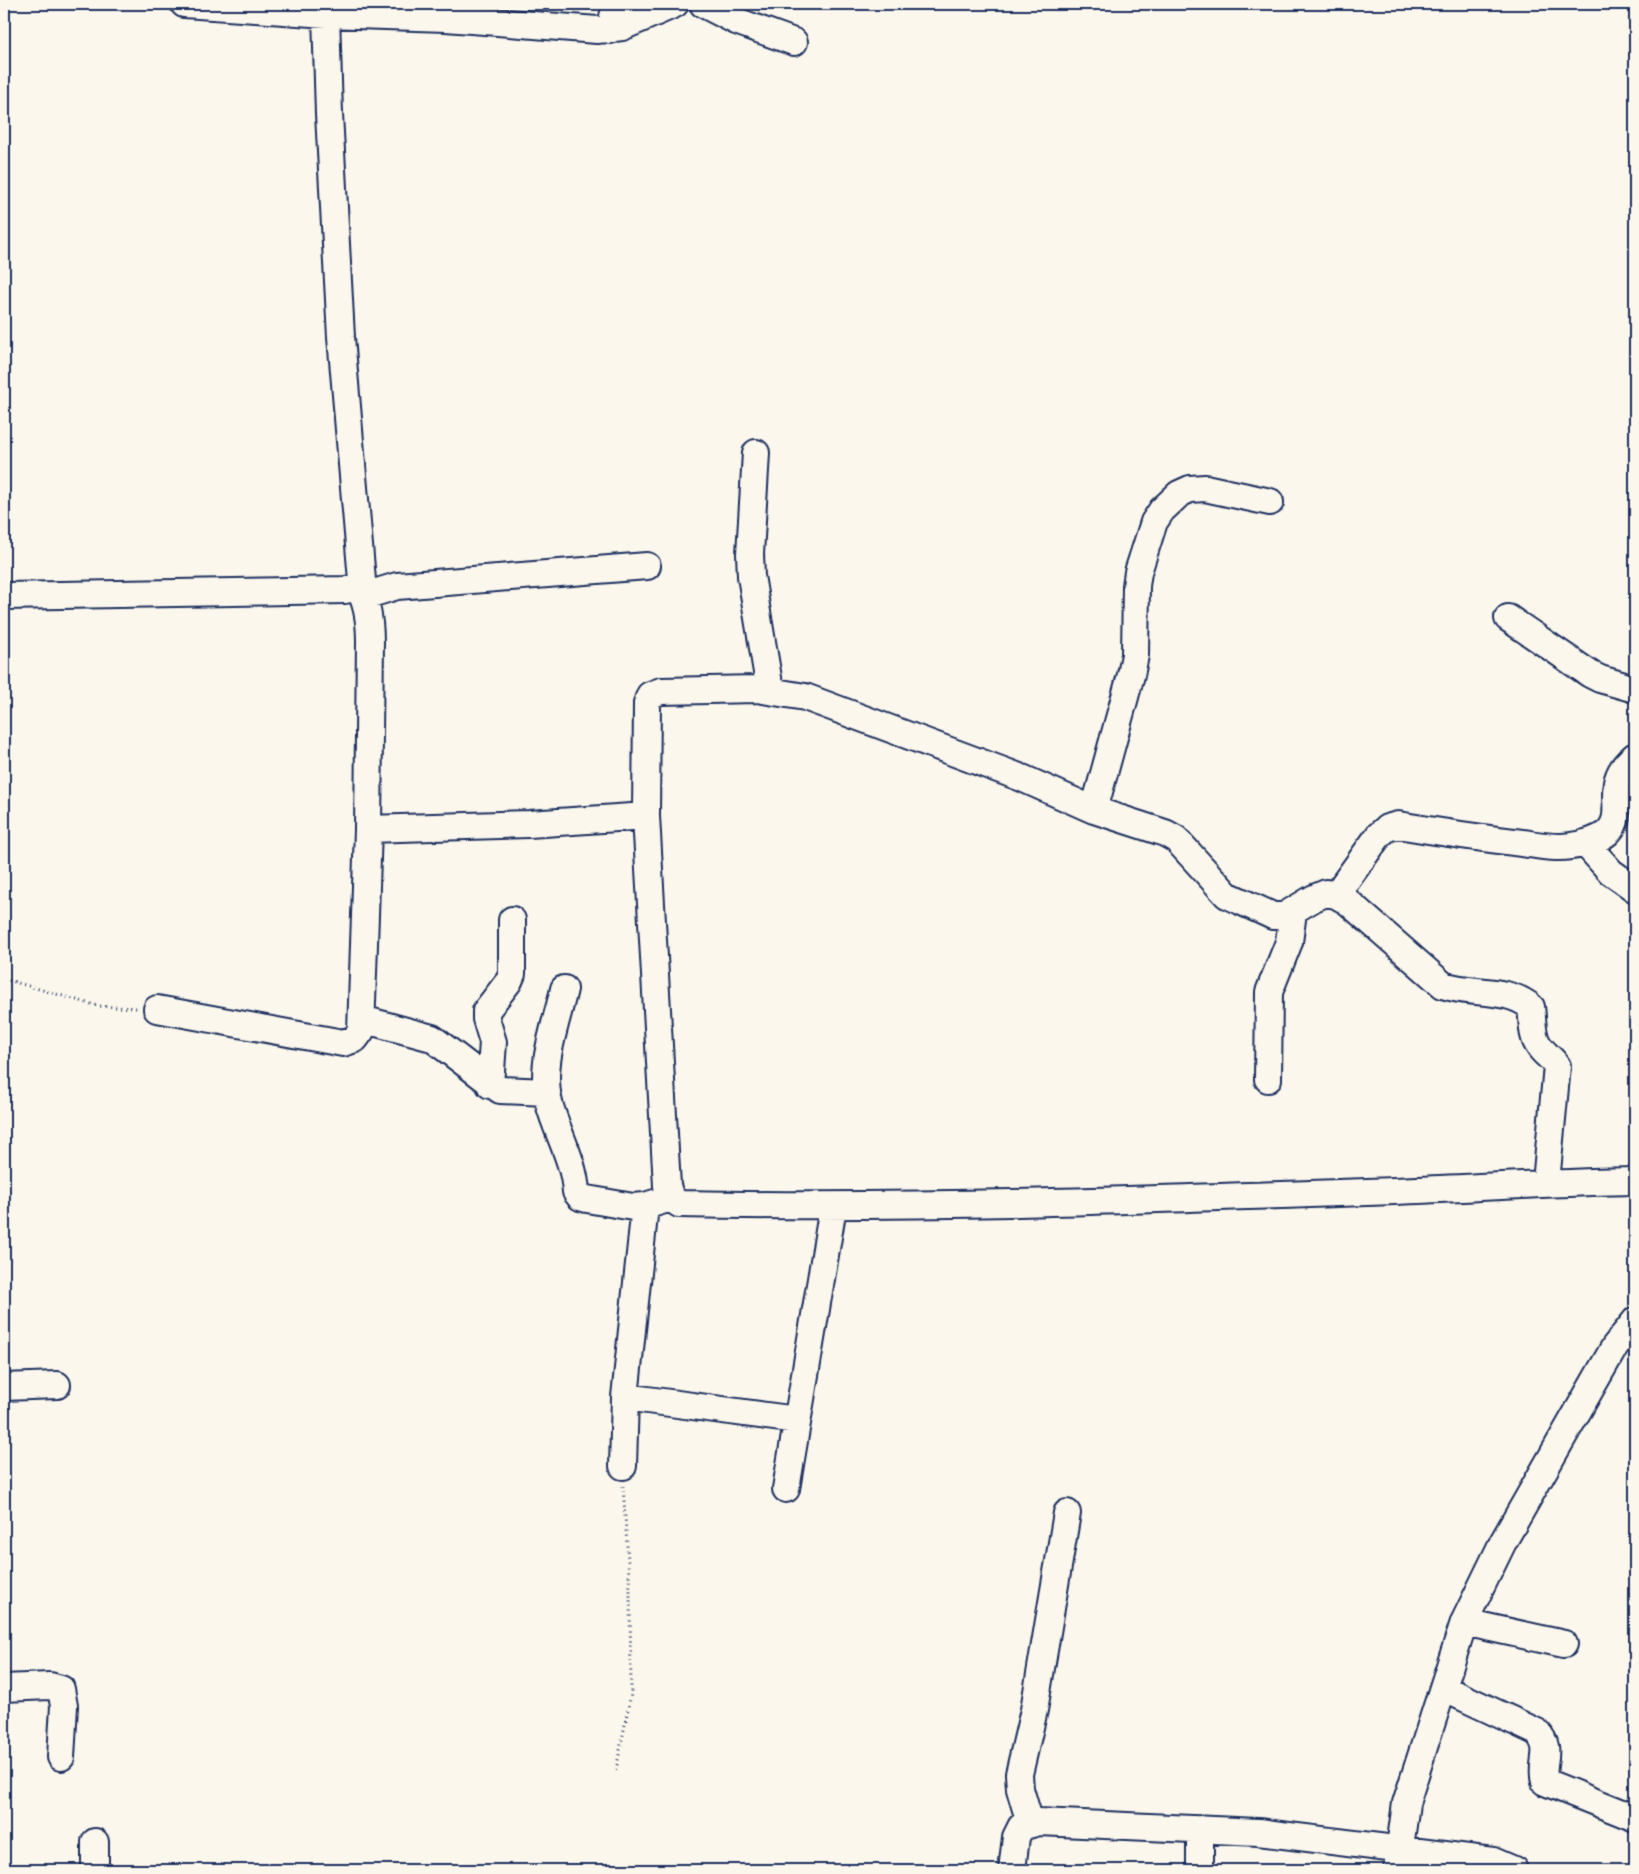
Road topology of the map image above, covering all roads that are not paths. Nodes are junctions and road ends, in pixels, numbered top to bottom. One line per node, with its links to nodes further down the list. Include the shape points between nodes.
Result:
1 (184, 4): 6 (street)
2 (616, 4): 7 (street)
3 (675, 4): 7 (street)
4 (703, 4): 8 (street, via 736,21)
5 (356, 9): 6 (street); 7 (street)
6 (326, 14): 12 (street, via 341,337 362,565)
7 (610, 30)
8 (794, 42)
9 (756, 454): 16 (street, via 751,576)
10 (1270, 502): 18 (street, via 1206,488 1190,489 1179,494 1154,522 1136,586 1135,655 1131,675)
11 (647, 566): 12 (street)
12 (361, 591): 13 (street); 20 (street, via 370,625)
13 (4, 596)
14 (1508, 618): 15 (street, via 1590,674)
15 (1635, 688)
16 (770, 690): 18 (street, via 805,697 1004,771); 19 (street, via 661,691 650,695 647,703)
17 (1635, 756): 21 (street, via 1620,770 1616,782 1612,827 1609,832)
18 (1094, 810): 24 (street, via 1176,839 1227,895 1238,902 1273,916)
19 (646, 816): 20 (street, via 529,824); 34 (street, via 667,1186)
20 (368, 829): 28 (street)
21 (1585, 843): 22 (street, via 1610,872); 23 (street, via 1552,847 1398,825 1379,835)
22 (1635, 889)
23 (1336, 895): 24 (street, via 1326,893); 33 (street, via 1443,985 1511,996 1530,1007 1534,1038 1558,1066)
24 (1293, 912): 29 (street, via 1289,942 1269,992)
25 (512, 920): 30 (street, via 512,974 486,1011 493,1042)
26 (564, 989): 31 (street, via 547,1062)
27 (157, 1009): 28 (street, via 343,1043 355,1039 361,1031)
28 (362, 1019): 30 (street, via 432,1038)
29 (1268, 1079)
30 (490, 1085): 31 (street, via 510,1092)
31 (547, 1092): 35 (street, via 580,1197)
32 (1635, 1181): 33 (street)
33 (1546, 1182): 36 (street, via 1412,1190)
34 (671, 1198): 35 (street); 36 (street, via 680,1204)
35 (645, 1206): 40 (street)
36 (833, 1206): 41 (street)
37 (1635, 1322): 45 (street, via 1615,1346 1508,1534)
38 (58, 1385): 39 (street)
39 (4, 1387)
40 (625, 1397): 41 (street); 42 (street)
41 (797, 1420): 43 (street)
42 (623, 1466)
43 (786, 1489)
44 (1067, 1513): 51 (street, via 1034,1710 1019,1774)
45 (1464, 1622): 46 (street); 48 (street)
46 (1564, 1644)
47 (4, 1688): 49 (street, via 50,1686 61,1689 64,1706)
48 (1443, 1688): 50 (street, via 1537,1732 1546,1747 1545,1782); 54 (street, via 1406,1804)
49 (61, 1757)
50 (1635, 1818)
51 (1030, 1823): 52 (street); 56 (street, via 1021,1827 1016,1837)
52 (1200, 1829): 54 (street, via 1258,1832); 57 (street)
53 (95, 1842): 55 (street)
54 (1398, 1859): 58 (street, via 1493,1861)
55 (95, 1870)
56 (1012, 1870)
57 (1200, 1870)
58 (1514, 1870)

